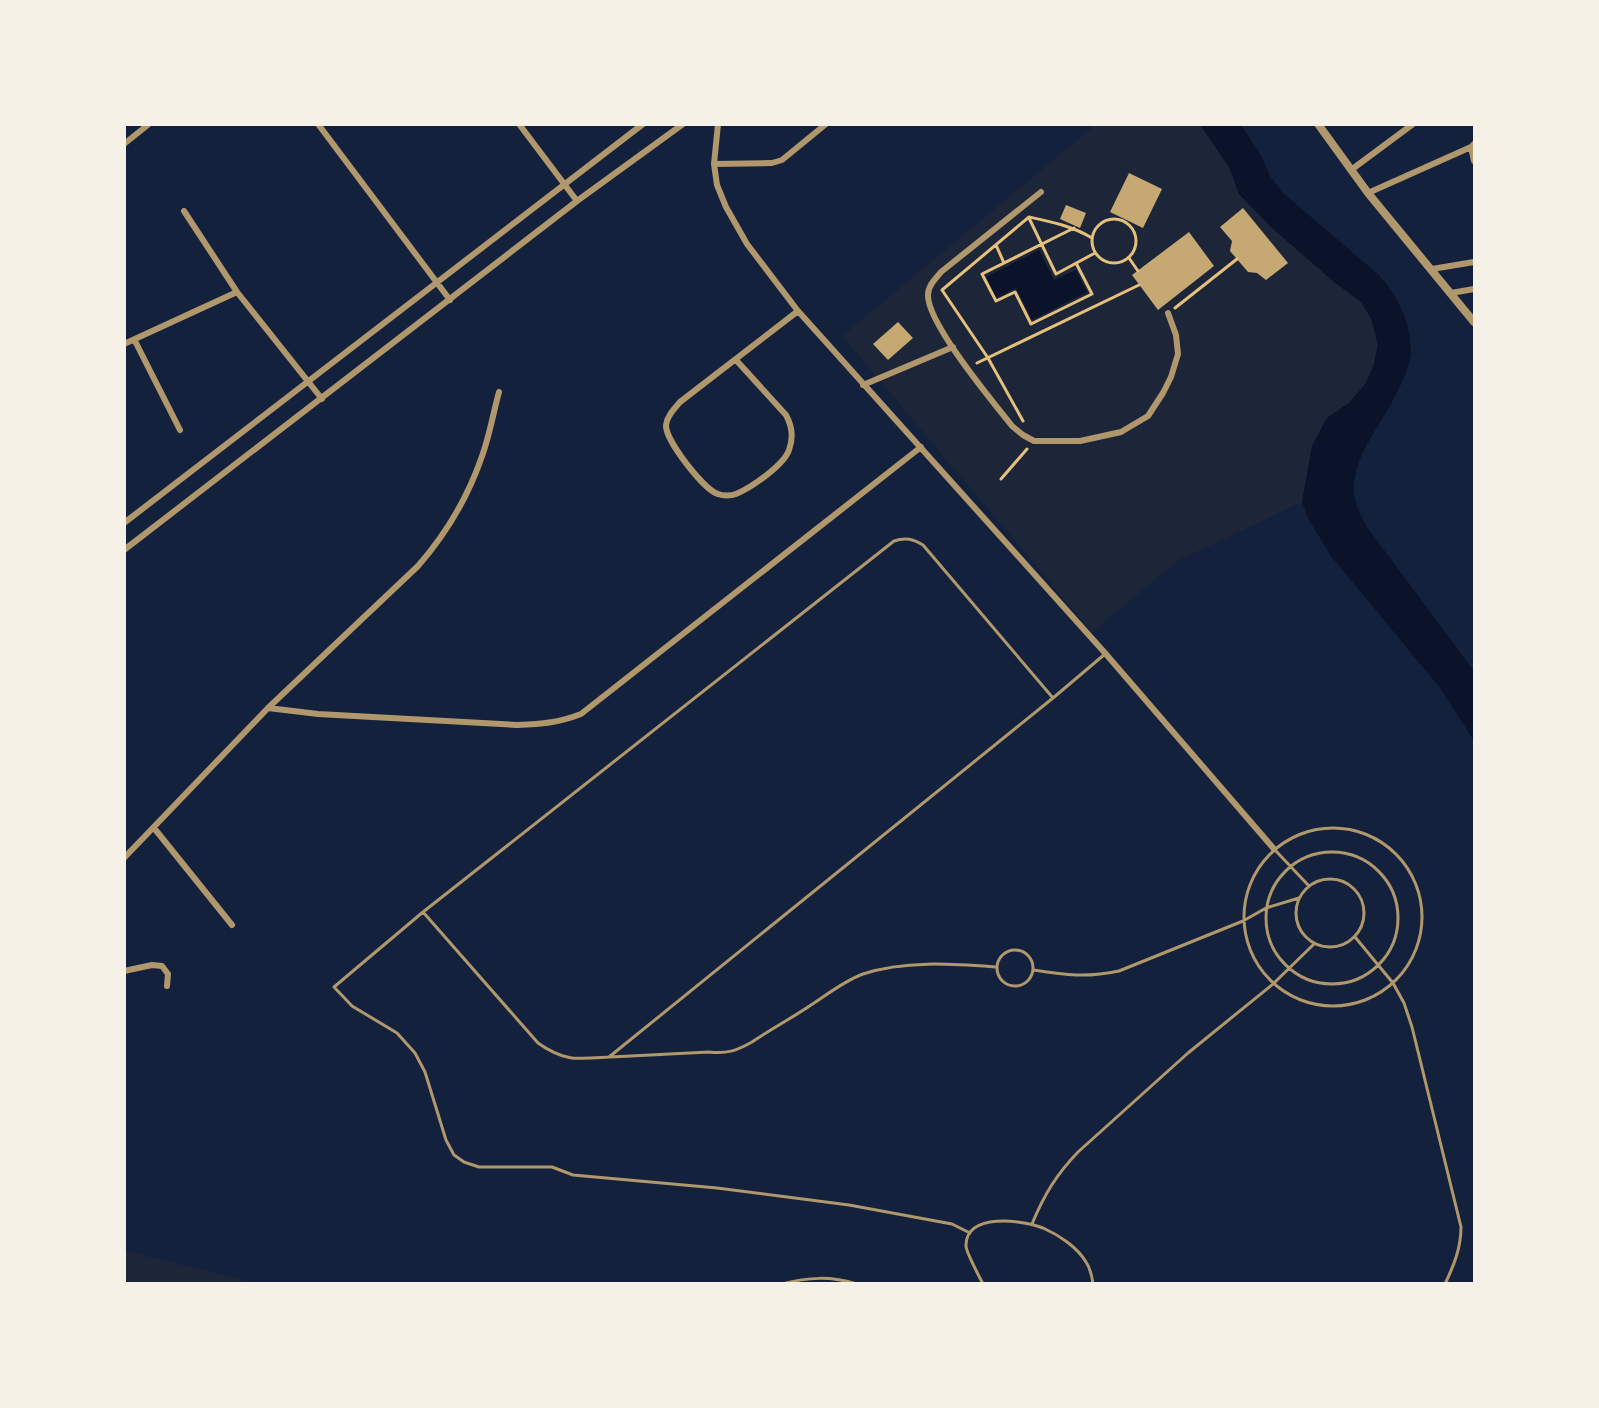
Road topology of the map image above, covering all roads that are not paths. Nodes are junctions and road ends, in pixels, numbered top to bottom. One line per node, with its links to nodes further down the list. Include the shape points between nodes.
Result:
1 (149, 124): 10 (street)
2 (318, 124): 22 (street)
3 (519, 124): 15 (street)
4 (643, 124): 15 (street)
5 (683, 124): 18 (street)
6 (718, 124): 13 (street)
7 (826, 124): 13 (street, via 783,160)
8 (1318, 124): 14 (street)
9 (1413, 124): 14 (street)
10 (124, 144)
11 (1473, 146): 12 (street); 17 (street)
12 (1474, 161)
13 (714, 164): 27 (street, via 717,185 731,216)
14 (1351, 170): 17 (street)
15 (564, 185): 18 (street); 22 (street)
16 (1041, 192): 32 (street, via 933,280 928,303)
17 (1368, 193): 21 (street)
18 (577, 201): 26 (street)
19 (184, 211): 24 (street)
20 (1474, 262): 21 (street)
21 (1432, 269): 25 (street)
22 (437, 284): 26 (street); 34 (street)
23 (1474, 289): 25 (street)
24 (237, 292): 30 (street); 34 (street)
25 (1451, 292): 29 (street)
26 (450, 300): 37 (street)
27 (798, 311): 33 (street); 35 (street)
28 (1168, 313): 32 (street, via 1178,354 1171,377 1148,416 1121,432 1080,441 1034,441 1023,435 1012,426)
29 (1474, 322)
30 (135, 341): 31 (street); 38 (street)
31 (124, 344)
32 (953, 347): 35 (street)
33 (736, 360): 33 (street, via 786,415 791,425 791,443 777,467 736,494 718,495 707,488 677,450 666,424 680,402)
34 (308, 383): 37 (street); 40 (street)
35 (863, 385): 39 (street)
36 (499, 392): 44 (street, via 479,466 437,544 418,567)
37 (322, 399): 41 (street)
38 (180, 430)
39 (921, 447): 42 (street); 44 (street, via 581,714 564,721 517,726)
40 (124, 523)
41 (124, 550)
42 (1105, 653): 43 (lane); 46 (street)
43 (1053, 698): 52 (lane, via 923,545 903,538); 65 (lane)
44 (268, 708): 45 (street)
45 (154, 828): 47 (street); 54 (street)
46 (1274, 849): 48 (lane); 53 (lane, via 1257,869 1246,894); 62 (lane, via 1298,834 1325,827 1353,829 1379,839 1400,857 1415,880 1422,907 1421,935 1411,961)
47 (124, 858)
48 (1290, 866): 49 (lane); 51 (lane, via 1279,878); 57 (lane, via 1324,852 1342,852 1375,867 1395,897 1398,915 1390,951)
49 (1309, 886): 50 (lane); 55 (lane, via 1319,880 1341,880 1359,894 1364,916)
50 (1299, 898): 51 (lane); 56 (lane, via 1297,924)
51 (1266, 908): 53 (lane); 59 (lane, via 1267,931 1275,953)
52 (423, 912): 65 (lane, via 538,1043 563,1058); 67 (lane, via 334,987 352,1006 397,1033 415,1053 425,1072 446,1140 454,1155 464,1162 479,1167 552,1167 573,1175 849,1205 952,1224)
53 (1243, 921): 60 (lane, via 1119,972 1080,976); 63 (lane, via 1247,945)
54 (232, 926)
55 (1355, 937): 56 (lane, via 1335,947); 57 (lane)
56 (1314, 944): 59 (lane)
57 (1379, 965): 59 (lane, via 1363,977 1326,984 1307,980); 62 (lane)
58 (997, 967): 60 (lane, via 1002,980 1013,986 1025,983); 60 (lane, via 1003,955 1014,950 1026,953); 65 (lane, via 953,964 886,969 842,985 737,1051)
59 (1289, 968): 63 (lane)
60 (1033, 970)
61 (124, 972): 64 (street, via 162,966 168,974)
62 (1393, 983): 63 (lane, via 1372,998 1346,1006 1320,1006 1295,999); 72 (lane, via 1412,1027 1461,1227 1458,1252)
63 (1273, 984): 66 (lane, via 1188,1053 1078,1152 1051,1184)
64 (167, 986)
65 (609, 1057)
66 (1032, 1224): 67 (lane, via 990,1222 978,1225); 71 (lane, via 1058,1236 1081,1255 1088,1264)
67 (970, 1233): 70 (lane, via 965,1249)
68 (782, 1284): 69 (lane, via 825,1278)
69 (857, 1284)
70 (983, 1284)
71 (1093, 1284)
72 (1445, 1284)

